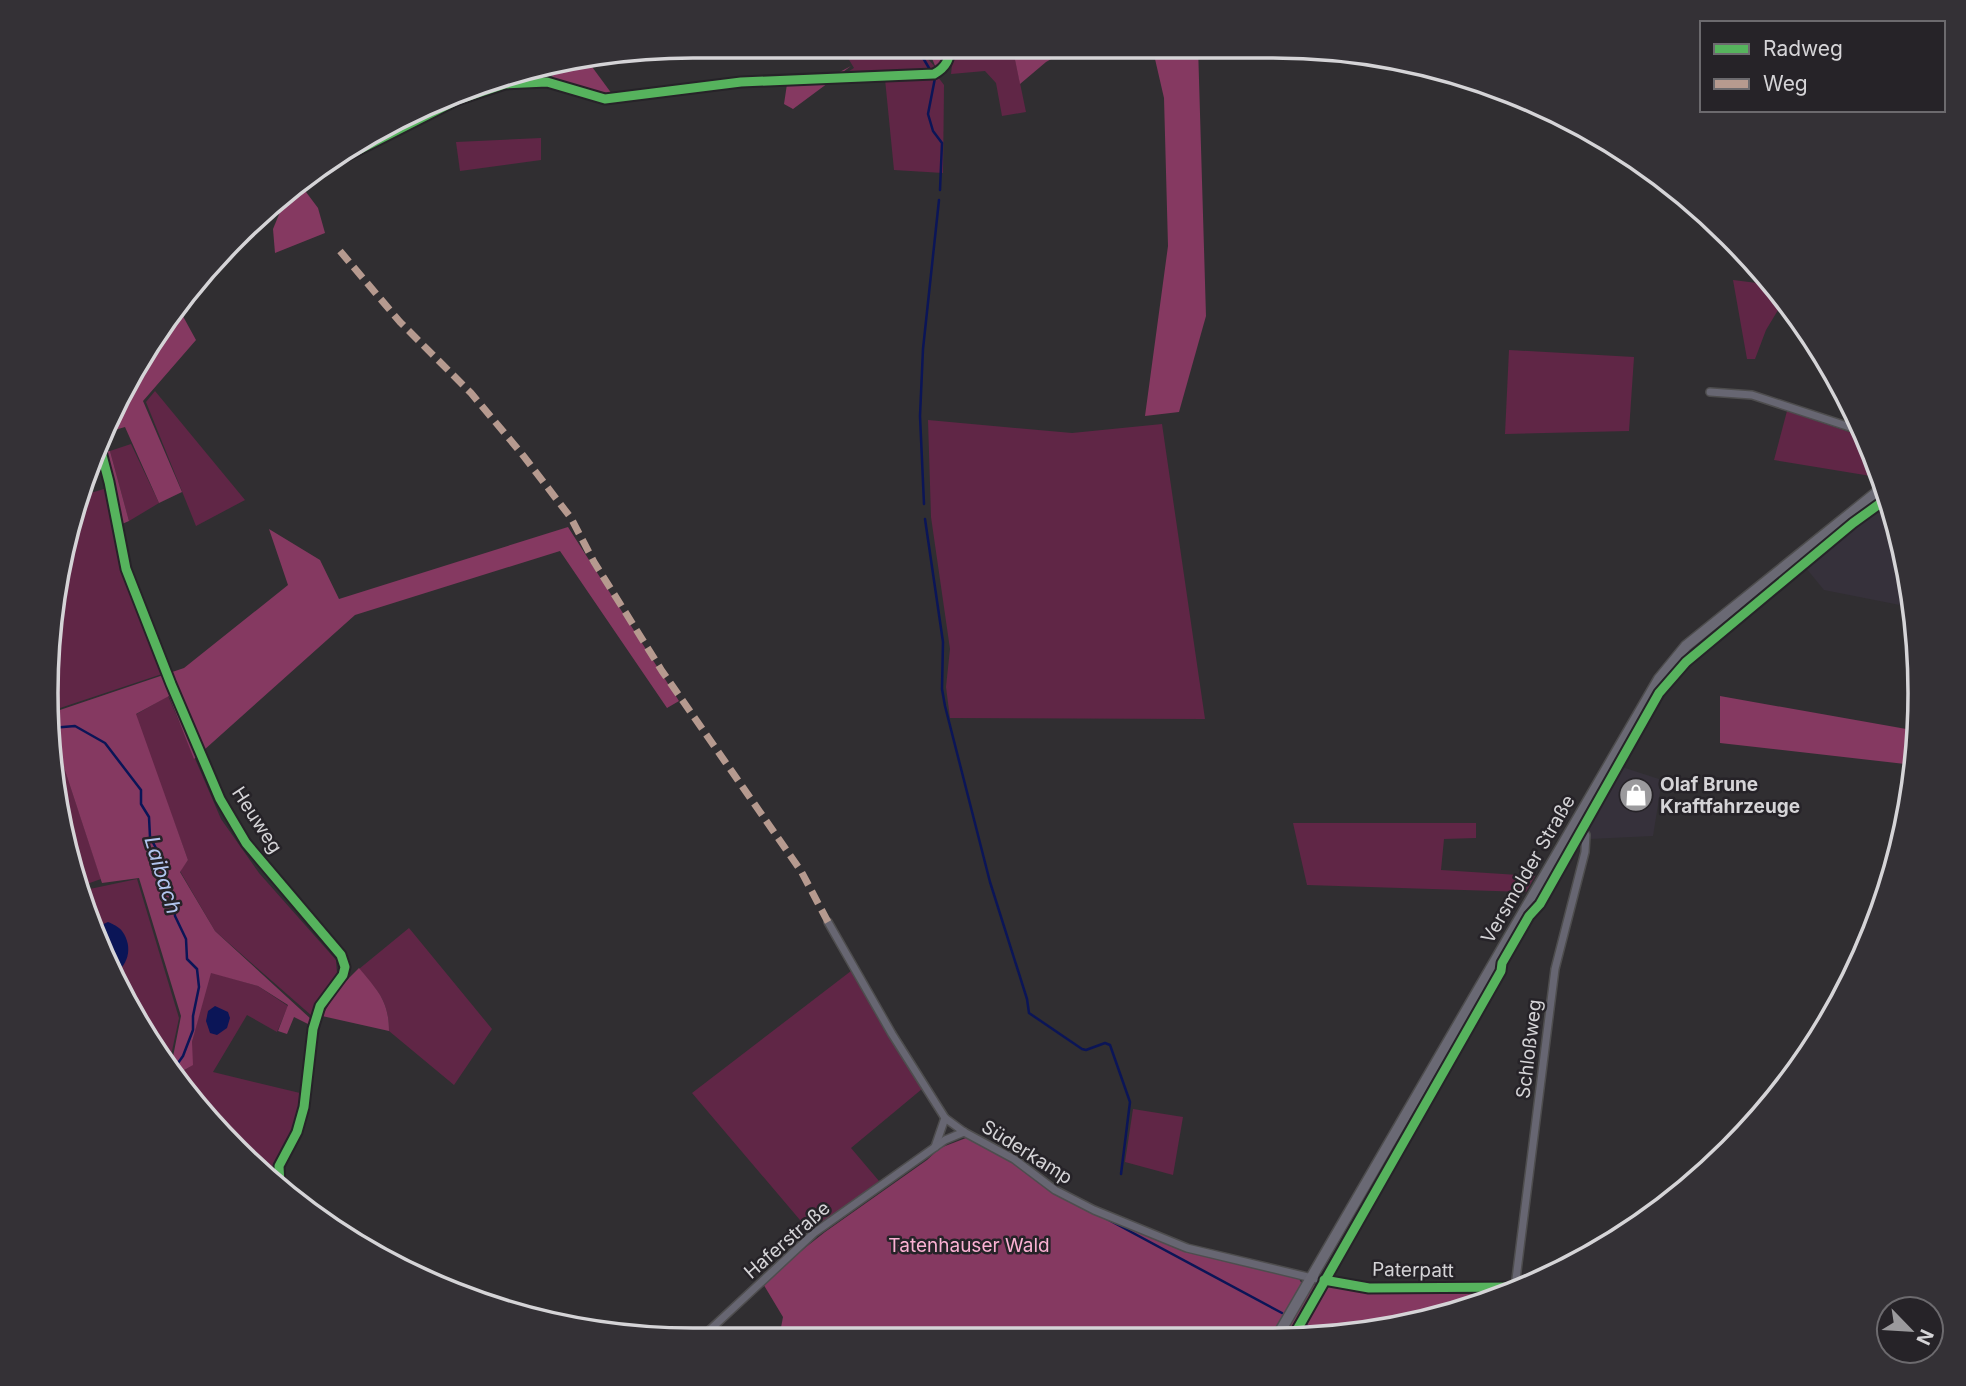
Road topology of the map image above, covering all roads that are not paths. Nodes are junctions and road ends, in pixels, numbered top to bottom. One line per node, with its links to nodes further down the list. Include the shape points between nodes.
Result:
1 (949, 58): 3 (street, via 944,69 934,74 741,82 605,99)
2 (547, 75): 3 (street)
3 (547, 82): 4 (street)
4 (514, 84)
5 (1710, 392): 6 (street, via 1752,395)
6 (1850, 427)
7 (103, 458): 14 (street, Heuweg, via 126,569 220,799 246,843 341,956 345,967 320,1006 304,1107 279,1166)
8 (1876, 493): 9 (main road, Versmolder Straße, via 1672,660)
9 (1576, 821): 15 (main road, Versmolder Straße); 16 (street, Schloßweg, via 1586,835 1585,852 1555,969)
10 (828, 922): 11 (street, Süderkamp)
11 (945, 1118): 12 (street, Süderkamp); 13 (street)
12 (964, 1132): 13 (street, Haferstraße); 15 (street, Süderkamp, via 1055,1189 1130,1225 1187,1248)
13 (934, 1147): 18 (street, Haferstraße, via 814,1233)
14 (279, 1175)
15 (1312, 1278): 17 (street, Paterpatt, via 1369,1288); 19 (main road, Versmolder Straße)
16 (1516, 1280)
17 (1497, 1287)
18 (712, 1328)
19 (1282, 1328)

